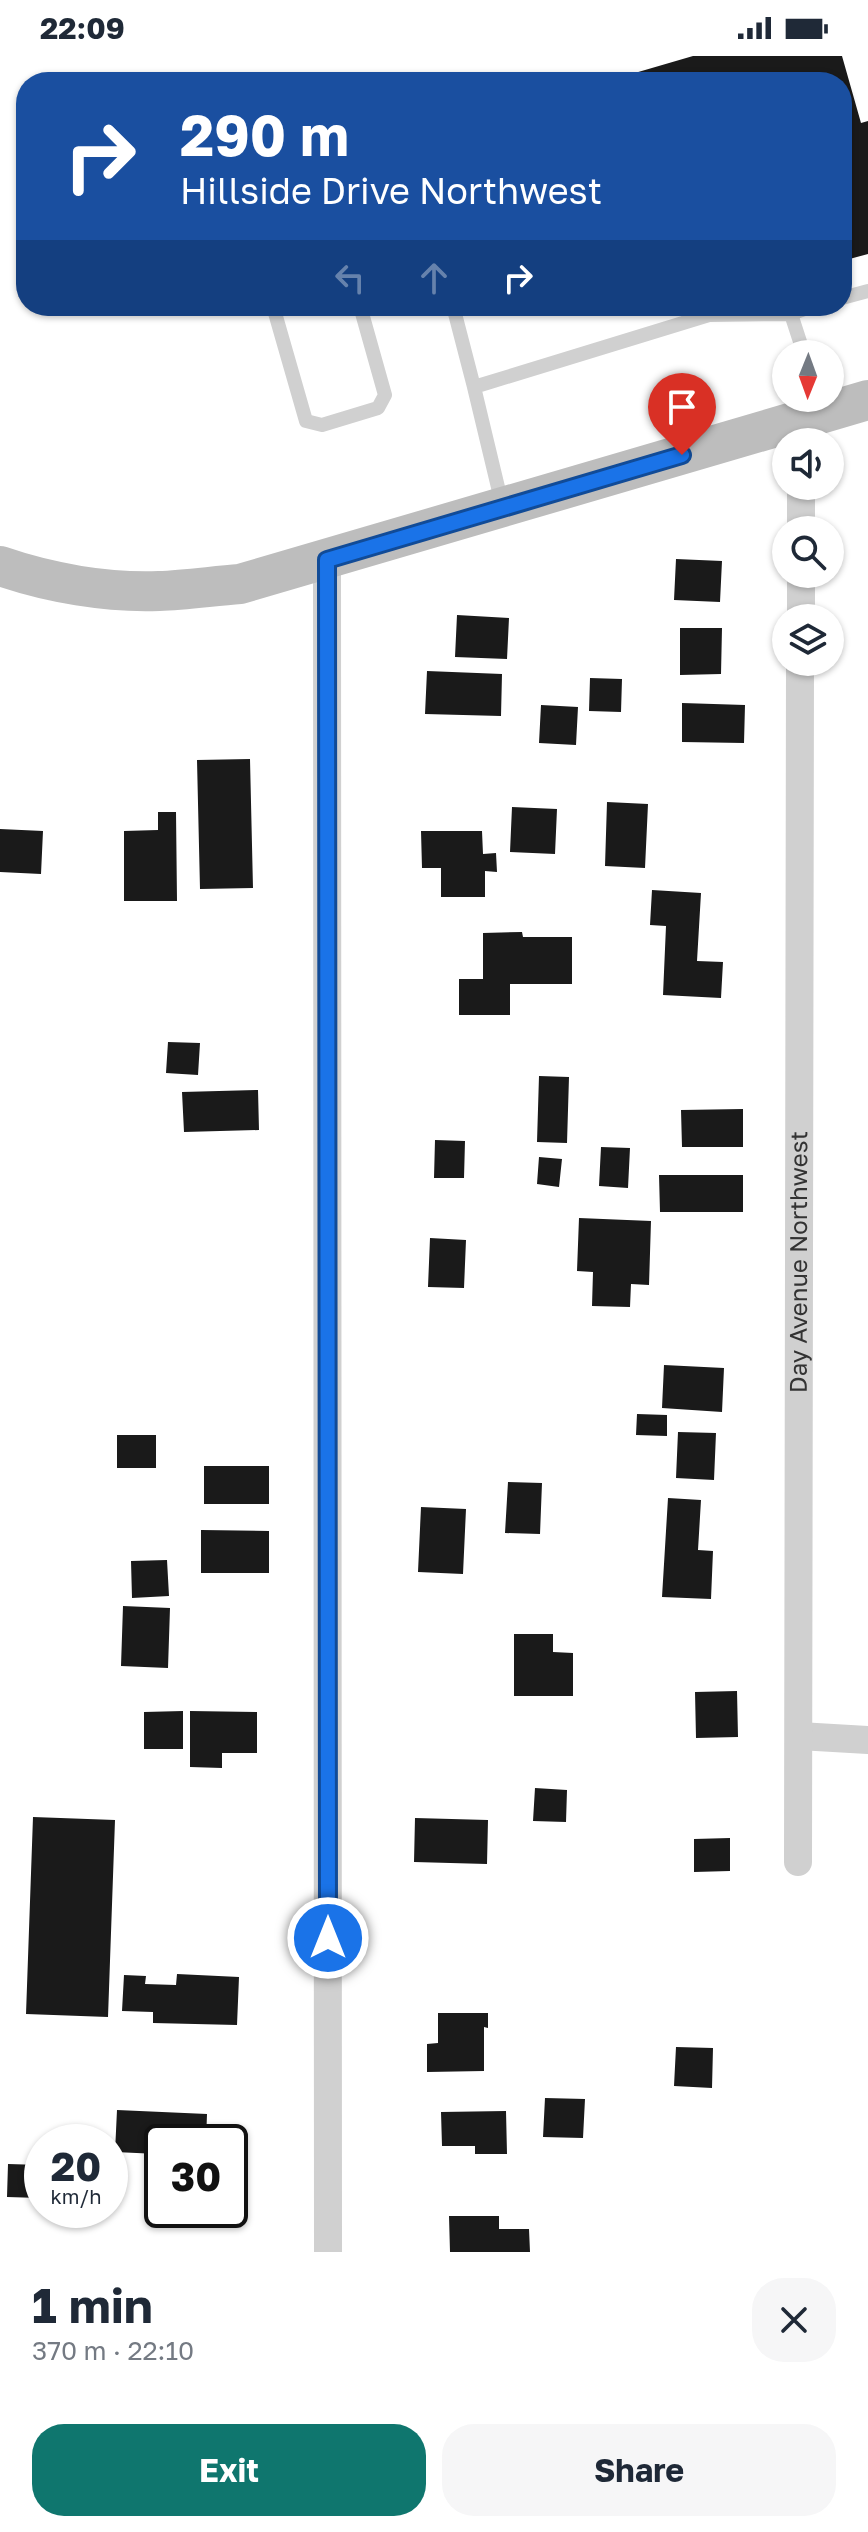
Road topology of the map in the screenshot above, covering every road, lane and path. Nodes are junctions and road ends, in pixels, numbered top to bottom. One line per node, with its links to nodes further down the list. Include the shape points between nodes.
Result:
1 (276, 316): 2 (lane, via 306,421 322,425 378,408 385,395)
2 (363, 316)
3 (456, 316): 7 (lane)
4 (706, 316): 7 (lane)
5 (792, 316): 6 (lane)
6 (799, 340)
7 (474, 387): 10 (lane)
8 (868, 400): 9 (main road)
9 (810, 418): 10 (main road)
10 (503, 508): 11 (main road)
11 (327, 560): 12 (main road, via 240,584 157,591 107,589); 17 (street)
12 (0, 566)
13 (800, 676): 14 (street, Day Avenue Northwest)
14 (799, 1736): 15 (street); 16 (street, Day Avenue Northwest)
15 (868, 1740)
16 (798, 1862)
17 (328, 2252)

